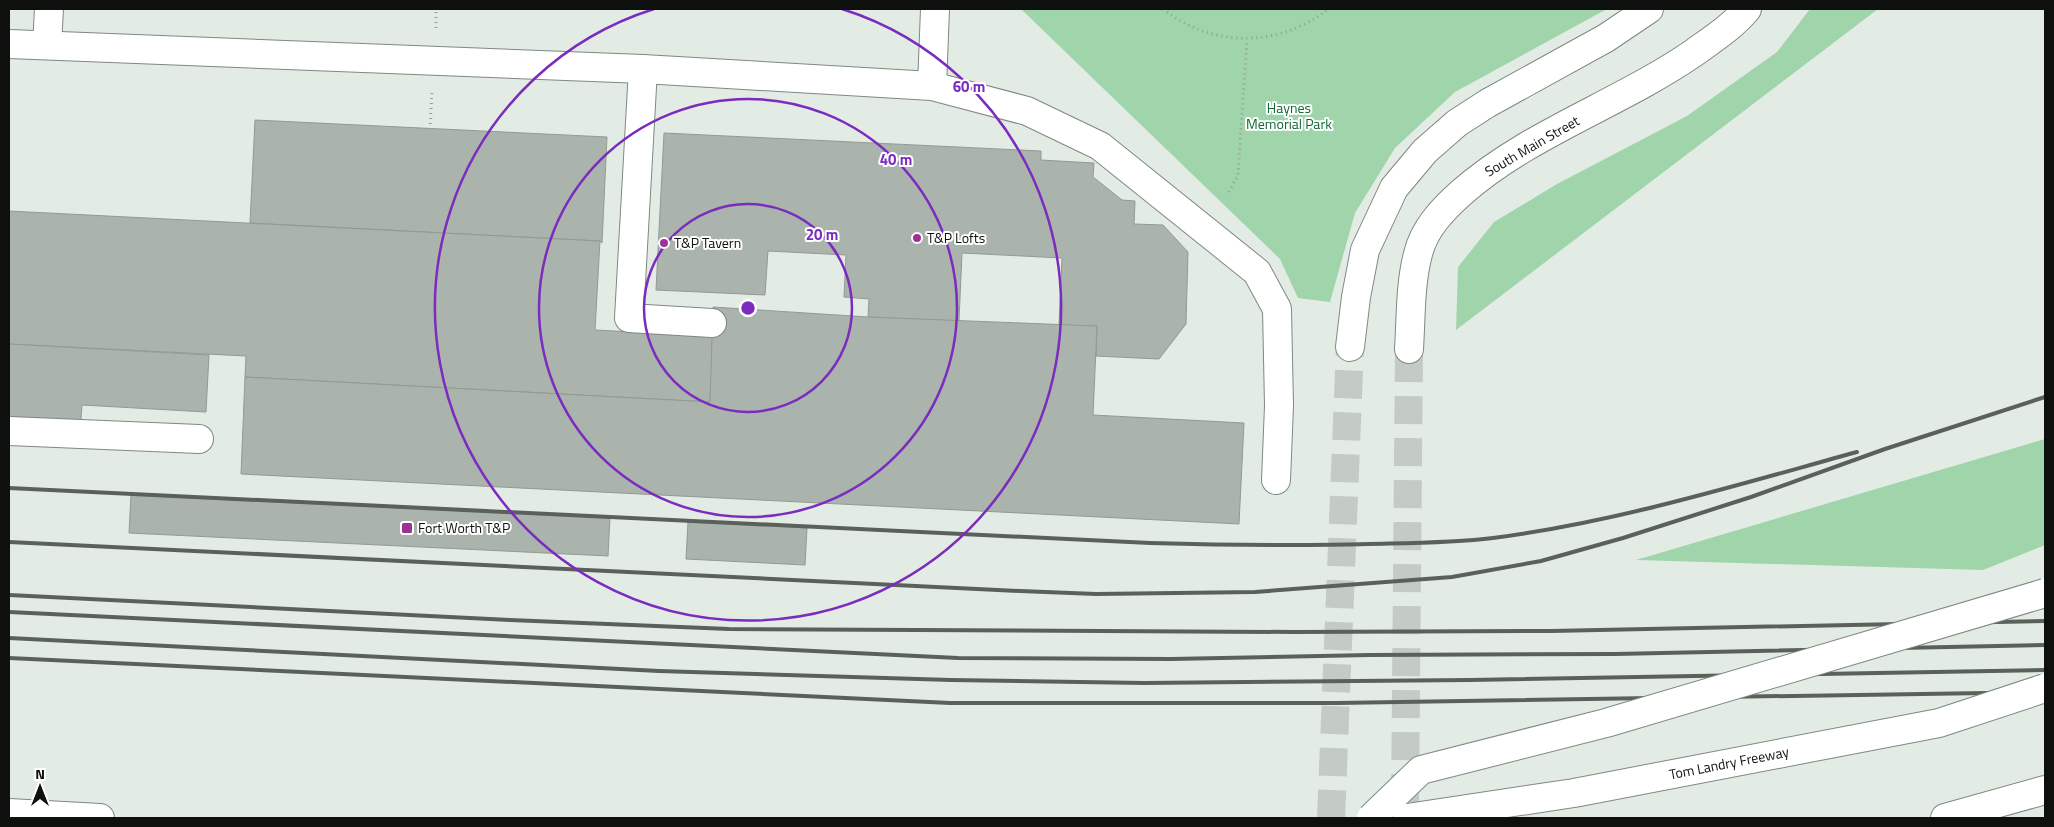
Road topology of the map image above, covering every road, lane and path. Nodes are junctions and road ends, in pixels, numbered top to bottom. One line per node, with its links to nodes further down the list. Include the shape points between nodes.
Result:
1 (49, 9): 9 (main road)
2 (934, 9): 11 (main road)
3 (1163, 9): 7 (path, via 1198,30)
4 (1328, 9): 7 (path, via 1295,30)
5 (1649, 9): 14 (main road, via 1606,38 1488,103 1457,123 1425,151 1394,188 1366,250)
6 (1747, 9): 15 (main road, South Main Street, via 1719,36 1677,64 1485,172 1447,206 1429,228 1418,254)
7 (1247, 40): 12 (path, via 1238,176)
8 (9, 44): 9 (main road)
9 (47, 45): 10 (main road)
10 (643, 69): 11 (main road); 13 (main road, via 629,318)
11 (932, 86): 18 (main road, via 1027,111 1100,146 1258,272 1278,309)
12 (1229, 192)
13 (712, 323)
14 (1350, 347)
15 (1410, 349)
16 (9, 431): 17 (main road)
17 (199, 439)
18 (1276, 480)
19 (2045, 594): 24 (main road, bridge, via 1606,723 1421,770)
20 (2045, 688): 25 (main road, Tom Landry Freeway, bridge, via 1939,723 1574,793)
21 (2045, 790): 26 (main road)
22 (9, 813): 23 (main road)
23 (100, 818)
24 (1371, 818)
25 (1408, 818)
26 (1945, 818)

